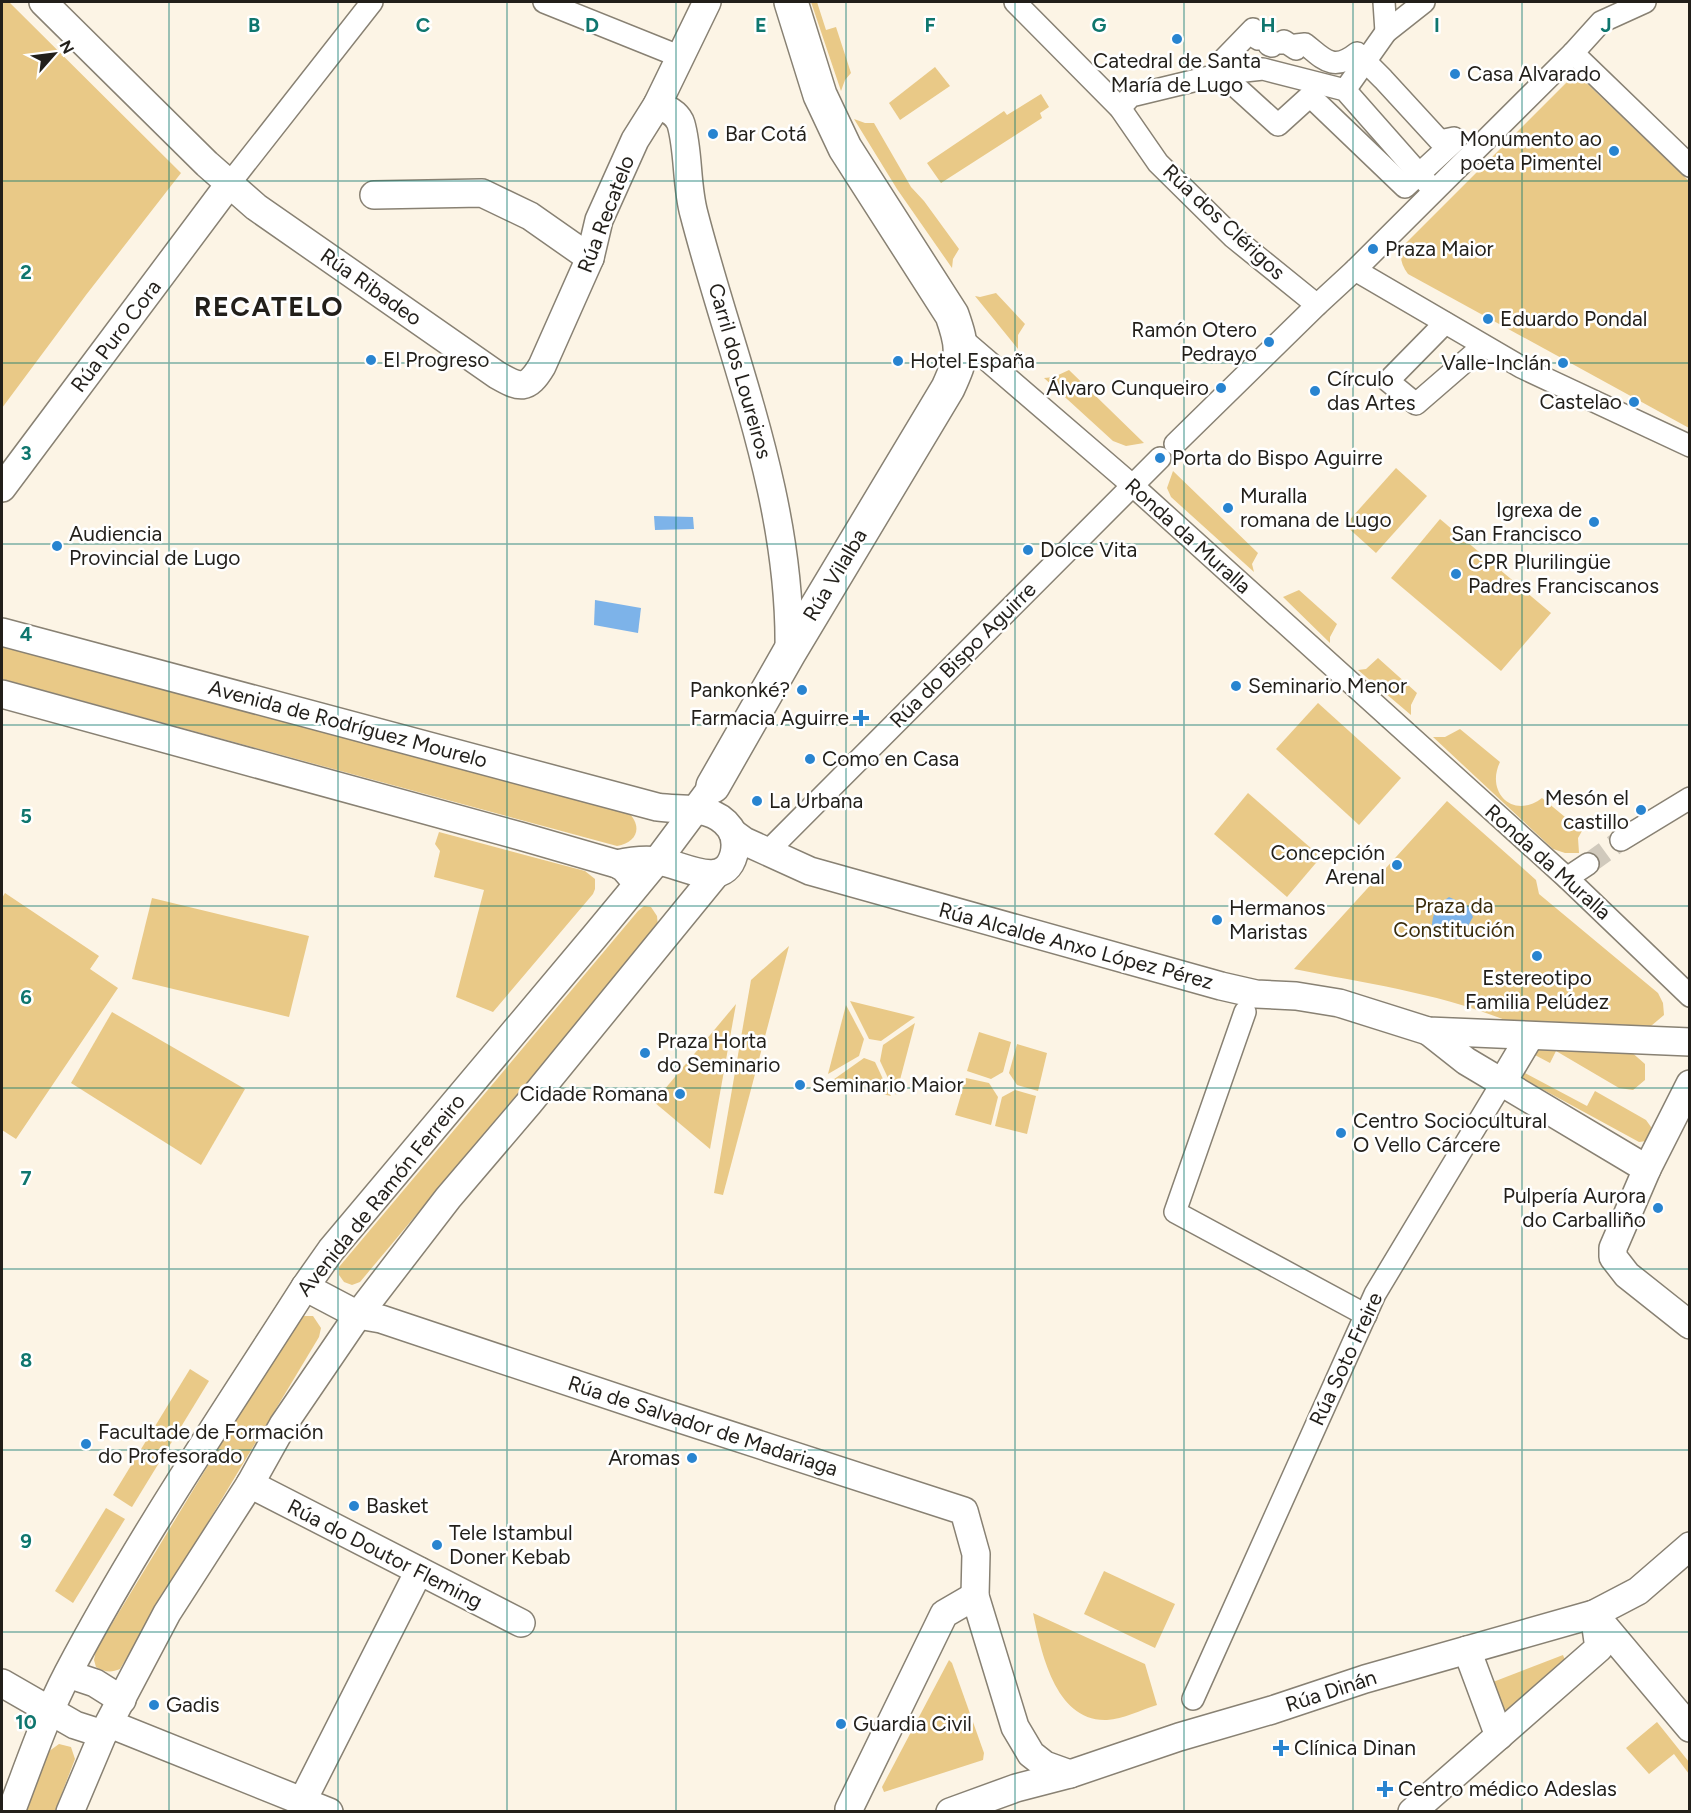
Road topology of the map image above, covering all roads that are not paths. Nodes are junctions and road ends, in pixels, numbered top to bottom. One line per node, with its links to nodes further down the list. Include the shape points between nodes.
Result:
1 (44, 2): 20 (street, Rúa Ribadeo)
2 (372, 2): 20 (street)
3 (544, 2): 12 (street)
4 (707, 2): 12 (street, Rúa Recatelo)
5 (791, 2): 27 (street, Ronda da Muralla, via 820,94 844,148 952,315)
6 (1015, 2): 17 (street, Rúa dos Clérigos)
7 (1384, 2): 10 (street)
8 (1424, 2): 10 (street)
9 (1645, 2): 11 (street, via 1601,22)
10 (1386, 32): 13 (street)
11 (1573, 53): 18 (street); 21 (street)
12 (681, 57): 16 (street, Rúa Recatelo)
13 (1365, 62): 14 (street, via 1357,53 1344,61 1327,61 1305,44 1296,45 1296,49 1284,41 1272,46 1258,39 1253,29 1222,61); 15 (street); 19 (street, via 1440,141 1456,140)
14 (1226, 73): 15 (street, via 1263,69); 17 (street, via 1131,96); 19 (street, via 1230,84 1278,125 1310,96 1404,187)
15 (1345, 90): 19 (street)
16 (657, 105): 23 (street, Rúa Recatelo, via 635,140 599,220); 34 (street, Carril dos Loureiros, via 669,109 681,121 693,211 765,456 790,612)
17 (1120, 108): 25 (street, Rúa dos Clérigos, via 1158,162 1233,237)
18 (1689, 166)
19 (1419, 174): 21 (street)
20 (230, 183): 29 (street, Rúa Ribadeo, via 256,207); 32 (street, Rúa Puro Cora)
21 (1434, 192): 24 (street)
22 (374, 195): 23 (street, via 482,193 530,216)
23 (590, 258): 29 (street, Rúa Recatelo, via 542,366 534,379)
24 (1348, 277): 25 (street, Rúa do Bispo Aguirre); 26 (street)
25 (1317, 305): 31 (street, Rúa do Bispo Aguirre)
26 (1445, 323): 28 (street); 28 (street, via 1388,381 1416,404)
27 (960, 337): 31 (street, Ronda da Muralla); 34 (street, Rúa Vilalba, via 962,353 948,388)
28 (1483, 346): 30 (street, via 1521,368)
29 (516, 386)
30 (1689, 446)
31 (1132, 485): 40 (street, Rúa do Bispo Aguirre); 45 (street, Ronda da Muralla)
32 (2, 488)
33 (2, 632): 36 (street, Avenida de Rodríguez Mourelo, via 657,807 676,809)
34 (789, 653): 36 (street, Rúa Vilalba)
35 (2, 694): 42 (street)
36 (704, 797): 38 (street, Rúa Alcalde Anxo López Pérez, via 705,811 720,818); 41 (street, Avenida de Ramón Ferreiro)
37 (1686, 803): 39 (street)
38 (733, 833): 40 (street, Rúa Alcalde Anxo López Pérez); 44 (street, via 735,850 731,864)
39 (1621, 840)
40 (766, 852): 47 (street); 50 (street, Rúa Alcalde Anxo López Pérez, via 810,871 1134,963 1256,994 1339,1003)
41 (657, 861): 42 (street); 44 (street); 46 (street, Avenida de Ramón Ferreiro)
42 (616, 864): 46 (street, via 629,872)
43 (1588, 864): 45 (street)
44 (716, 874): 47 (street)
45 (1567, 878): 48 (street, Ronda da Muralla)
46 (634, 889): 56 (street, Avenida de Ramón Ferreiro, via 338,1242)
47 (655, 949): 57 (street, via 448,1198)
48 (1689, 996)
49 (1245, 1012): 58 (street, via 1175,1212)
50 (1428, 1030): 51 (street, Rúa Alcalde Anxo López Pérez); 53 (street, Rúa Alcalde Anxo López Pérez, via 1466,1061)
51 (1530, 1035): 52 (street, Rúa Alcalde Anxo López Pérez); 53 (street, Rúa Soto Freire)
52 (1689, 1042)
53 (1502, 1083): 55 (street, Rúa Alcalde Anxo López Pérez); 58 (street, Rúa Soto Freire)
54 (1685, 1093): 55 (street)
55 (1647, 1169): 59 (street, via 1613,1248 1613,1257 1627,1275)
56 (305, 1287): 57 (street); 67 (street, Avenida de Ramón Ferreiro, via 118,1582)
57 (358, 1315): 60 (street, via 283,1425); 63 (street, Rúa de Salvador de Madariaga, via 381,1319 964,1511 976,1554)
58 (1366, 1315): 69 (street, Rúa Soto Freire)
59 (1689, 1325)
60 (250, 1485): 62 (street, Rúa do Doutor Fleming); 70 (street, via 167,1613)
61 (1689, 1546): 64 (street, Rúa Dinán, via 1638,1591)
62 (419, 1571): 65 (street, Rúa do Doutor Fleming); 76 (street)
63 (975, 1596): 75 (street, via 1015,1727 1031,1754 1045,1765); 80 (street, via 944,1614)
64 (1594, 1614): 66 (street, Rúa Dinán); 72 (street); 74 (street, via 1599,1648)
65 (521, 1623)
66 (1467, 1650): 74 (street); 75 (street, Rúa Dinán)
67 (68, 1674): 70 (street, via 95,1683); 71 (street, Avenida de Ramón Ferreiro)
68 (2, 1683): 71 (street)
69 (1193, 1699)
70 (122, 1700): 73 (street)
71 (51, 1710): 73 (street, via 75,1725); 77 (street, Avenida de Ramón Ferreiro)
72 (1689, 1728)
73 (106, 1729): 76 (street); 78 (street)
74 (1498, 1736): 82 (street)
75 (1070, 1774): 81 (street, Rúa Dinán)
76 (300, 1800): 79 (street)
77 (11, 1812)
78 (70, 1812)
79 (329, 1812)
80 (850, 1812)
81 (950, 1812)
82 (1412, 1812)

